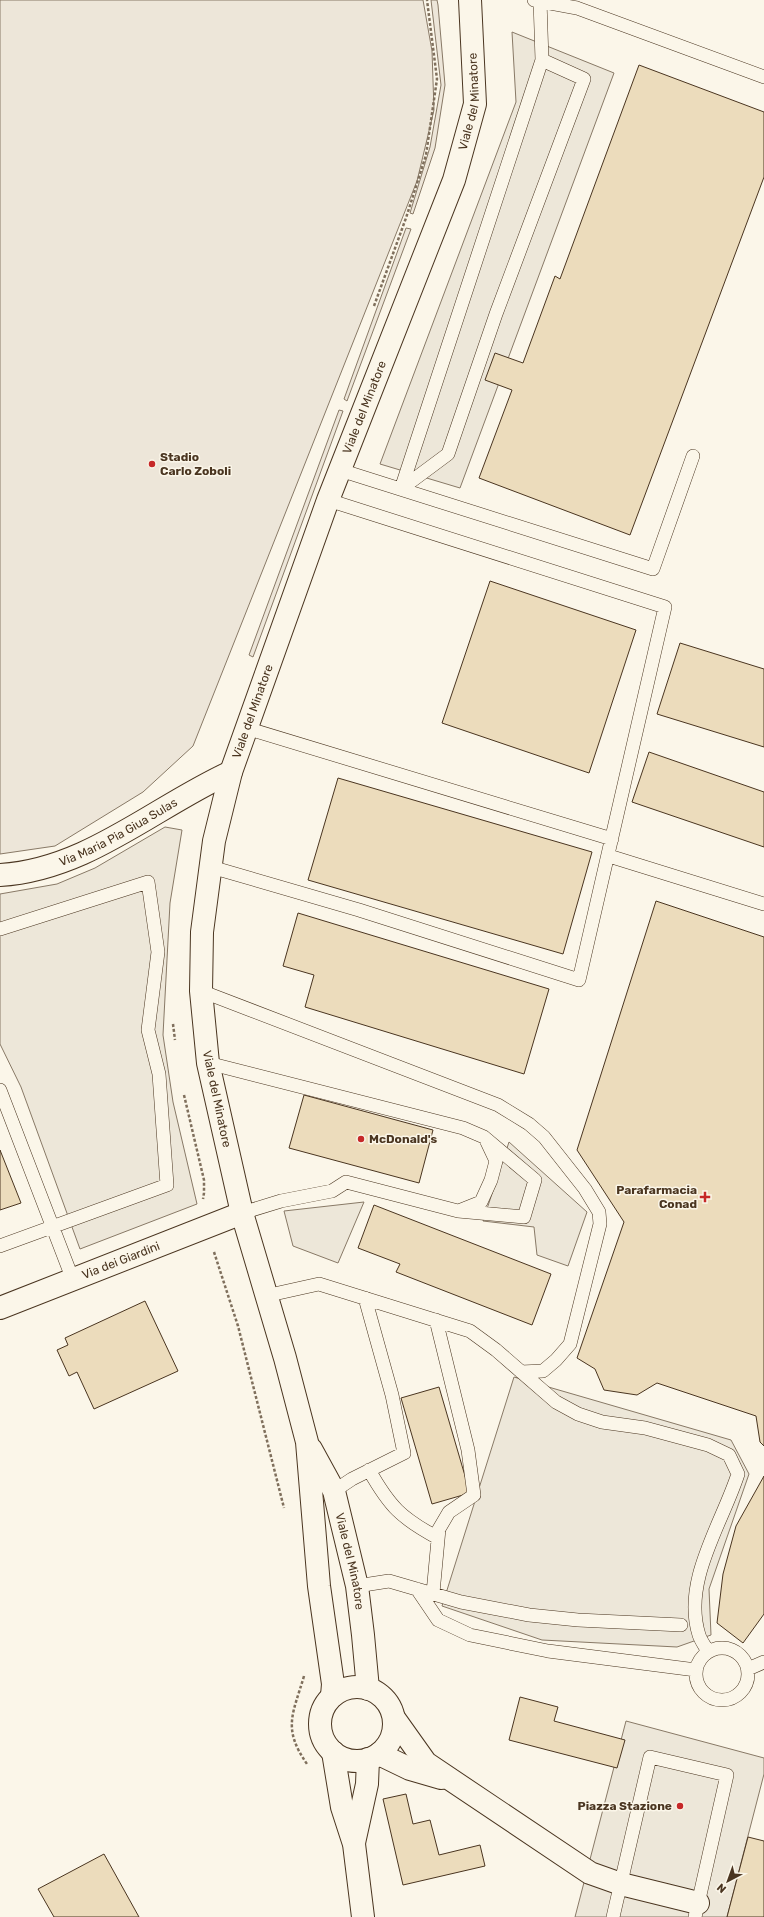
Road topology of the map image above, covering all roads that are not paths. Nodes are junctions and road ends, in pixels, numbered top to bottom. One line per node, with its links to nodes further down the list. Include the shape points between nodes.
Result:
1 (470, 0): 6 (main road, Viale del Minatore, via 475,104 454,180)
2 (538, 0): 3 (lane); 4 (lane, via 577,8)
3 (542, 60): 7 (lane); 7 (lane, via 584,79 496,314 448,454)
4 (764, 77)
5 (693, 456): 7 (lane, via 653,570)
6 (340, 470): 7 (lane); 8 (main road, Viale del Minatore)
7 (401, 489)
8 (328, 500): 9 (main road, Viale del Minatore); 11 (lane, via 665,607)
9 (246, 728): 10 (main road, Viale del Minatore); 11 (lane)
10 (230, 772): 13 (main road, Viale del Minatore, via 214,841); 14 (main road, Via Maria Pia Giua Sulas, via 196,788 77,857)
11 (612, 839): 12 (lane)
12 (608, 856): 13 (lane, via 580,980 359,910); 15 (lane)
13 (211, 867): 17 (main road, Viale del Minatore, via 202,932)
14 (0, 875)
15 (764, 904)
16 (0, 928): 23 (lane, via 148,882 158,952 148,1030 159,1074 167,1184)
17 (201, 991): 18 (main road, Viale del Minatore); 30 (lane, via 498,1106 529,1124 544,1137 600,1212 600,1224 570,1344 544,1371)
18 (208, 1063): 20 (lane, via 463,1128); 22 (main road, Viale del Minatore)
19 (0, 1090): 23 (lane)
20 (484, 1137): 21 (lane, via 496,1161 491,1180 480,1202); 21 (lane, via 534,1180 524,1217)
21 (458, 1211): 22 (lane, via 346,1182 332,1191 281,1201)
22 (242, 1213): 25 (main road, Via dei Giardini); 26 (main road, Viale del Minatore)
23 (53, 1227): 24 (lane); 25 (lane)
24 (0, 1246)
25 (73, 1280): 28 (main road, Via dei Giardini)
26 (265, 1296): 27 (lane, via 319,1284); 31 (main road, Viale del Minatore, via 285,1358)
27 (365, 1298): 29 (lane); 32 (lane, via 392,1395 404,1454)
28 (0, 1308)
29 (436, 1320): 30 (lane, via 470,1331); 34 (lane, via 468,1450 474,1495 449,1512 439,1529)
30 (521, 1372): 39 (lane, via 556,1402 578,1414 602,1422 644,1428 708,1445 729,1455 738,1474 698,1578 694,1609 700,1636)
31 (307, 1442): 33 (main road, Viale del Minatore); 44 (main road, Viale del Minatore, via 319,1586 334,1684)
32 (370, 1470): 33 (lane); 34 (lane, via 384,1496 398,1512)
33 (334, 1491): 35 (main road, Viale del Minatore)
34 (438, 1538): 37 (lane)
35 (357, 1586): 36 (lane, via 389,1581); 43 (main road, Viale del Minatore)
36 (417, 1589): 37 (lane); 42 (lane, via 438,1620 470,1635 548,1651)
37 (433, 1593): 38 (lane, via 461,1602 529,1615)
38 (681, 1625)
39 (708, 1652): 41 (lane, via 718,1648 733,1650 744,1659); 42 (lane, via 701,1658)
40 (764, 1662): 41 (lane)
41 (748, 1669): 42 (lane, via 746,1684 741,1692 732,1698 718,1700 706,1695 698,1685)
42 (696, 1670)
43 (368, 1689): 44 (main road, via 349,1688); 45 (main road, via 385,1700)
44 (332, 1696): 46 (main road, via 324,1706 320,1718 325,1743)
45 (394, 1718): 47 (main road, via 391,1738 386,1747); 48 (main road, via 426,1763)
46 (333, 1752): 47 (main road, via 344,1759 356,1761); 49 (main road, via 342,1807)
47 (373, 1756): 48 (main road); 49 (main road)
48 (451, 1781): 50 (main road, via 590,1873)
49 (354, 1844): 52 (main road)
50 (621, 1884): 51 (main road); 51 (lane, via 650,1757 727,1775); 53 (lane)
51 (696, 1910)
52 (363, 1917)
53 (613, 1917)

